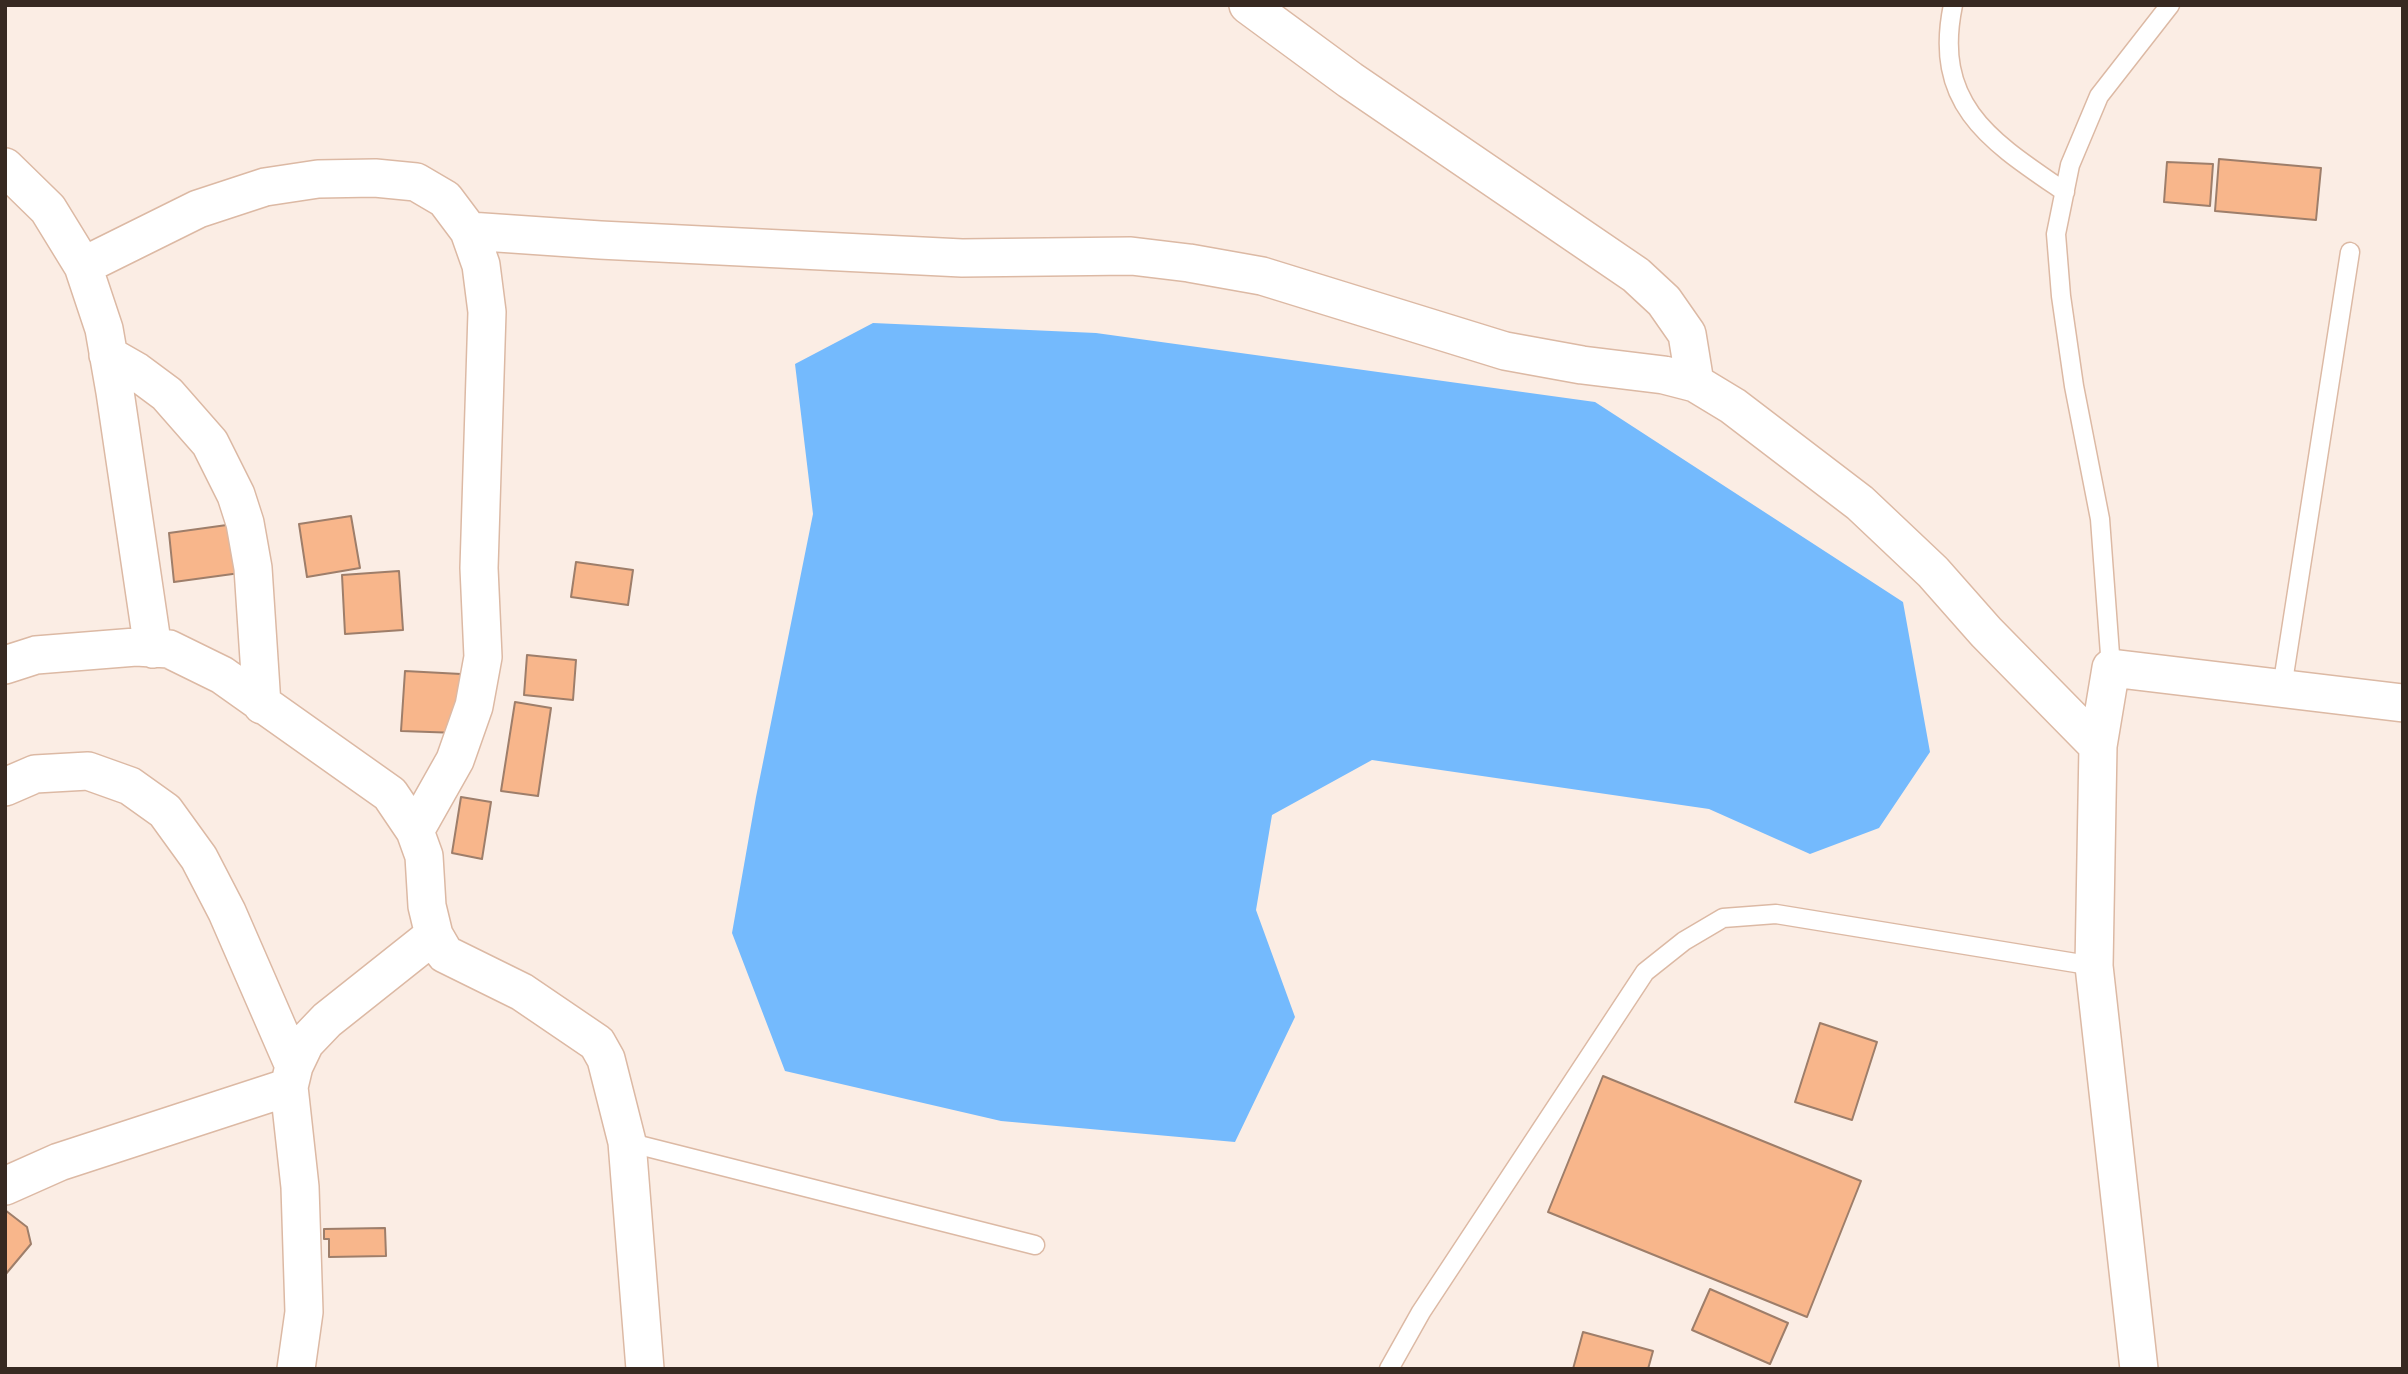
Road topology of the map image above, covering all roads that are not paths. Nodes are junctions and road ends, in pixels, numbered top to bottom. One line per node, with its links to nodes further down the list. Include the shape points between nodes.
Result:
1 (1248, 5): 10 (street, via 1636,275 1664,301 1687,334)
2 (1953, 5): 5 (lane, via 1948,57 1955,87 1970,115 2001,148)
3 (2170, 5): 5 (lane, via 2099,96 2070,165)
4 (5, 167): 8 (street, via 48,209)
5 (2065, 192): 13 (lane, via 2056,234 2074,386 2100,519)
6 (468, 231): 8 (street, via 445,199 416,182 318,179 265,187 198,209); 10 (street, via 962,258 1131,256 1189,263 1262,276 1505,351); 19 (street, via 481,265 487,312 479,568 483,657 474,706 455,760)
7 (2350, 253): 14 (lane)
8 (83, 266): 9 (street)
9 (108, 355): 11 (street); 16 (street, via 167,394 210,443 236,495 253,568)
10 (1695, 383): 17 (street, via 1860,503 1933,572)
11 (153, 649): 12 (street, via 36,655); 16 (street, via 169,649 222,675)
12 (5, 666)
13 (2110, 668): 14 (street); 17 (street)
14 (2282, 688): 15 (street)
15 (2403, 703)
16 (262, 705): 19 (street, via 390,794)
17 (2098, 746): 21 (street)
18 (5, 787): 22 (street, via 35,774 88,771 130,786 165,811 199,858 227,912)
19 (415, 831): 20 (street, via 424,856 427,906)
20 (435, 935): 22 (street, via 327,1020 305,1043); 23 (street, via 445,954 522,992 597,1043 606,1059)
21 (2094, 966): 28 (lane, via 1776,914 1723,918 1645,972 1420,1312); 29 (street)
22 (292, 1077): 24 (street); 26 (street, via 304,1312)
23 (627, 1142): 25 (lane); 27 (street)
24 (5, 1186)
25 (1035, 1245)
26 (296, 1369)
27 (645, 1369)
28 (1389, 1369)
29 (2139, 1369)

